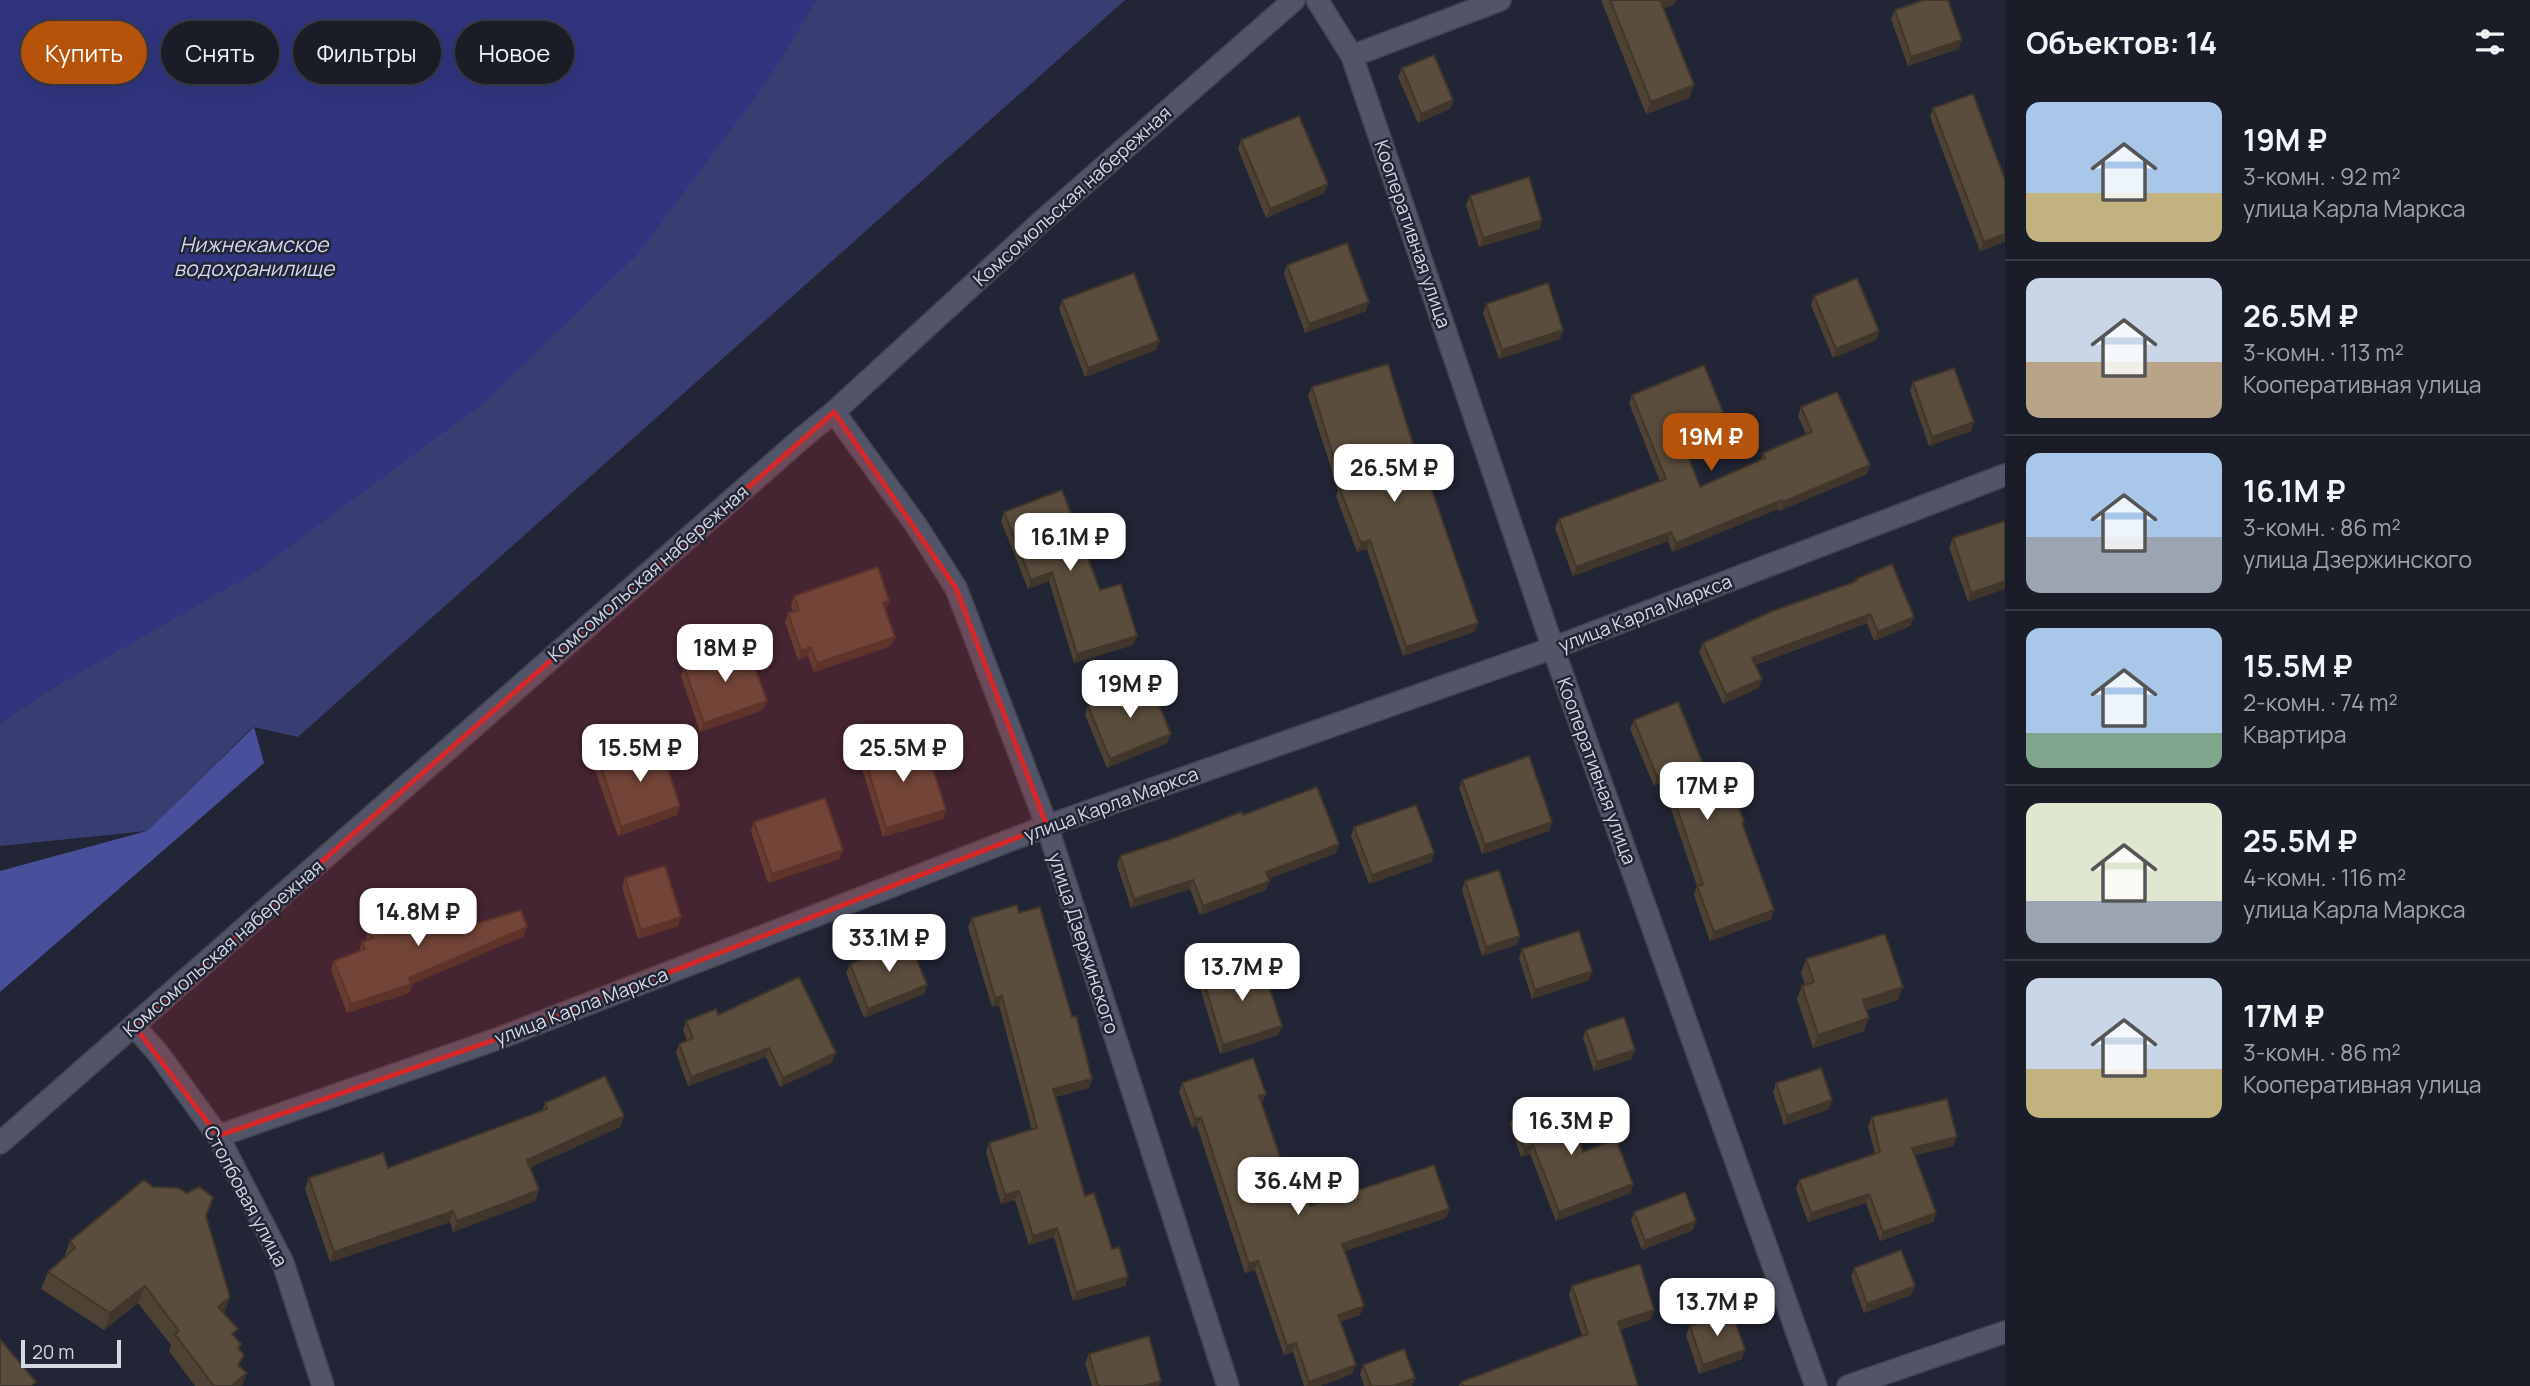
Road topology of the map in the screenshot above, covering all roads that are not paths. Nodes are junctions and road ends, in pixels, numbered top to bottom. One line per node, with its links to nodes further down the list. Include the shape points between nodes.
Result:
1 (1294, 0): 5 (street, Комсомольская набережная)
2 (1317, 0): 4 (street, Кооперативная улица)
3 (1500, 0): 4 (street)
4 (1352, 56): 7 (street, Кооперативная улица)
5 (834, 412): 8 (street, улица Дзержинского, via 956,588); 9 (street, Комсомольская набережная)
6 (2005, 475): 7 (street, улица Карла Маркса)
7 (1553, 648): 8 (street, улица Карла Маркса); 15 (street, Кооперативная улица)
8 (1047, 827): 10 (street, улица Карла Маркса, via 500,1038); 14 (street, улица Дзержинского)
9 (134, 1026): 10 (street, Столбовая улица); 11 (street, Комсомольская набережная)
10 (218, 1136): 13 (street, Столбовая улица, via 283,1263)
11 (0, 1143)
12 (2005, 1332): 16 (street)
13 (323, 1386)
14 (1228, 1386)
15 (1816, 1386)
16 (1848, 1386)

